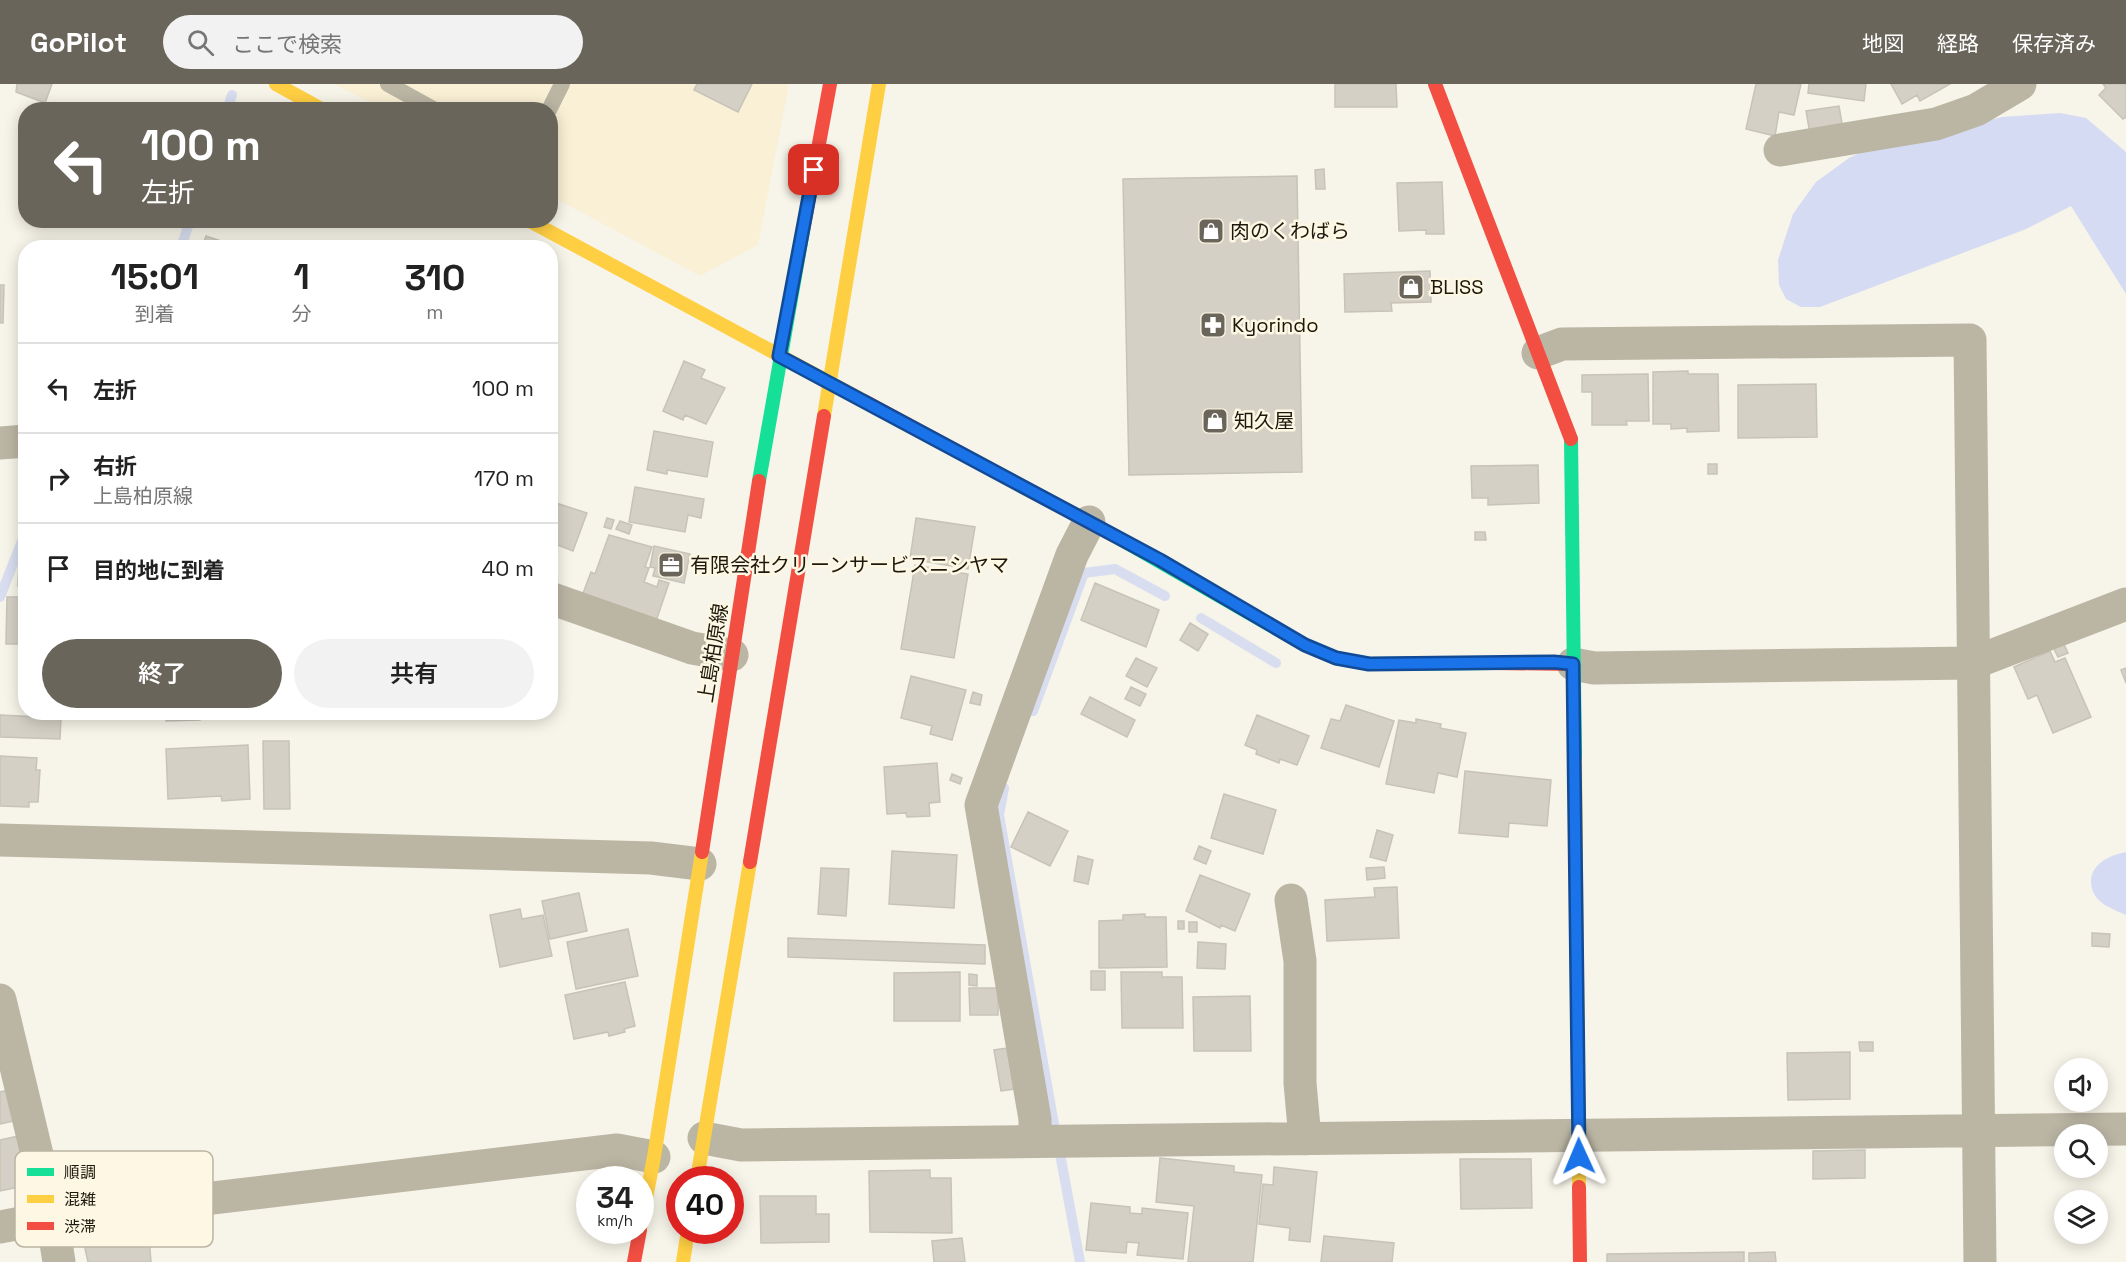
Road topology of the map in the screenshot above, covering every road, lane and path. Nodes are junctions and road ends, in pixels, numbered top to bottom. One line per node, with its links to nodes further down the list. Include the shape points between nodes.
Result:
1 (276, 84): 8 (street)
2 (388, 84): 9 (lane)
3 (562, 84): 10 (lane)
4 (830, 84): 14 (street, 上島柏原線)
5 (879, 84): 15 (street)
6 (1435, 84): 13 (street)
7 (2020, 84): 11 (street, via 1976,110 1936,124)
8 (309, 102)
9 (421, 102)
10 (553, 102)
11 (1780, 150)
12 (543, 228): 14 (street)
13 (1538, 353): 22 (street, via 1562,344 1970,339); 23 (street, via 1571,439)
14 (779, 356): 15 (street); 21 (street, 上島柏原線)
15 (829, 383): 18 (street); 31 (street)
16 (18, 442): 17 (street)
17 (0, 443)
18 (1089, 522): 23 (street, via 1305,645 1336,658 1369,664); 33 (street, via 1072,555 981,805 1035,1119)
19 (558, 601): 21 (street, via 692,648)
20 (2126, 604): 22 (street)
21 (732, 655): 25 (street, 上島柏原線)
22 (1973, 663): 23 (street, via 1594,668); 29 (street)
23 (1573, 664): 30 (street)
24 (0, 840): 25 (street, via 665,859)
25 (700, 864): 35 (street, 上島柏原線)
26 (1291, 900): 32 (street, via 1300,961 1300,1083)
27 (0, 1000): 34 (street)
28 (2126, 1129): 29 (street)
29 (1978, 1130): 30 (street); 48 (street)
30 (1579, 1135): 32 (street); 47 (street)
31 (704, 1138): 33 (street, via 741,1145); 37 (street)
32 (1305, 1139): 33 (street)
33 (1035, 1141)
34 (36, 1151)
35 (654, 1157): 36 (street, 上島柏原線); 38 (street, via 616,1150)
36 (652, 1166)
37 (699, 1166)
38 (213, 1198)
39 (15, 1224): 40 (street)
40 (0, 1227)
41 (637, 1244): 45 (street, 上島柏原線)
42 (686, 1244): 46 (street)
43 (57, 1247): 44 (street)
44 (59, 1262)
45 (634, 1262)
46 (683, 1262)
47 (1580, 1262)
48 (1980, 1262)

